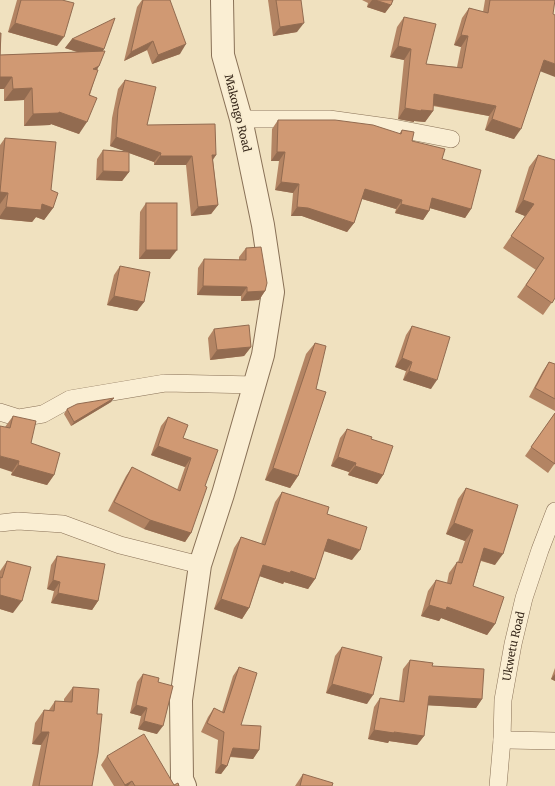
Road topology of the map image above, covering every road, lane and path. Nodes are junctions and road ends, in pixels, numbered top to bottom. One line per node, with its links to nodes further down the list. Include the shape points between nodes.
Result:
1 (222, 0): 2 (street, Makongo Road, via 223,55)
2 (241, 119): 3 (street, via 329,119); 4 (street, Makongo Road, via 263,225 273,292 264,355)
3 (451, 139)
4 (255, 385): 5 (street, via 165,384 70,399 43,414 19,418); 8 (street, Makongo Road)
5 (0, 412)
6 (555, 511): 9 (street, Ukwetu Road, via 526,591 517,628 503,700)
7 (0, 523): 8 (street, via 18,521 63,524 120,545)
8 (200, 565): 11 (street, Makongo Road, via 181,700 182,779)
9 (502, 740): 10 (street); 12 (street, Ukwetu Road)
10 (555, 741)
11 (185, 786)
12 (498, 786)

